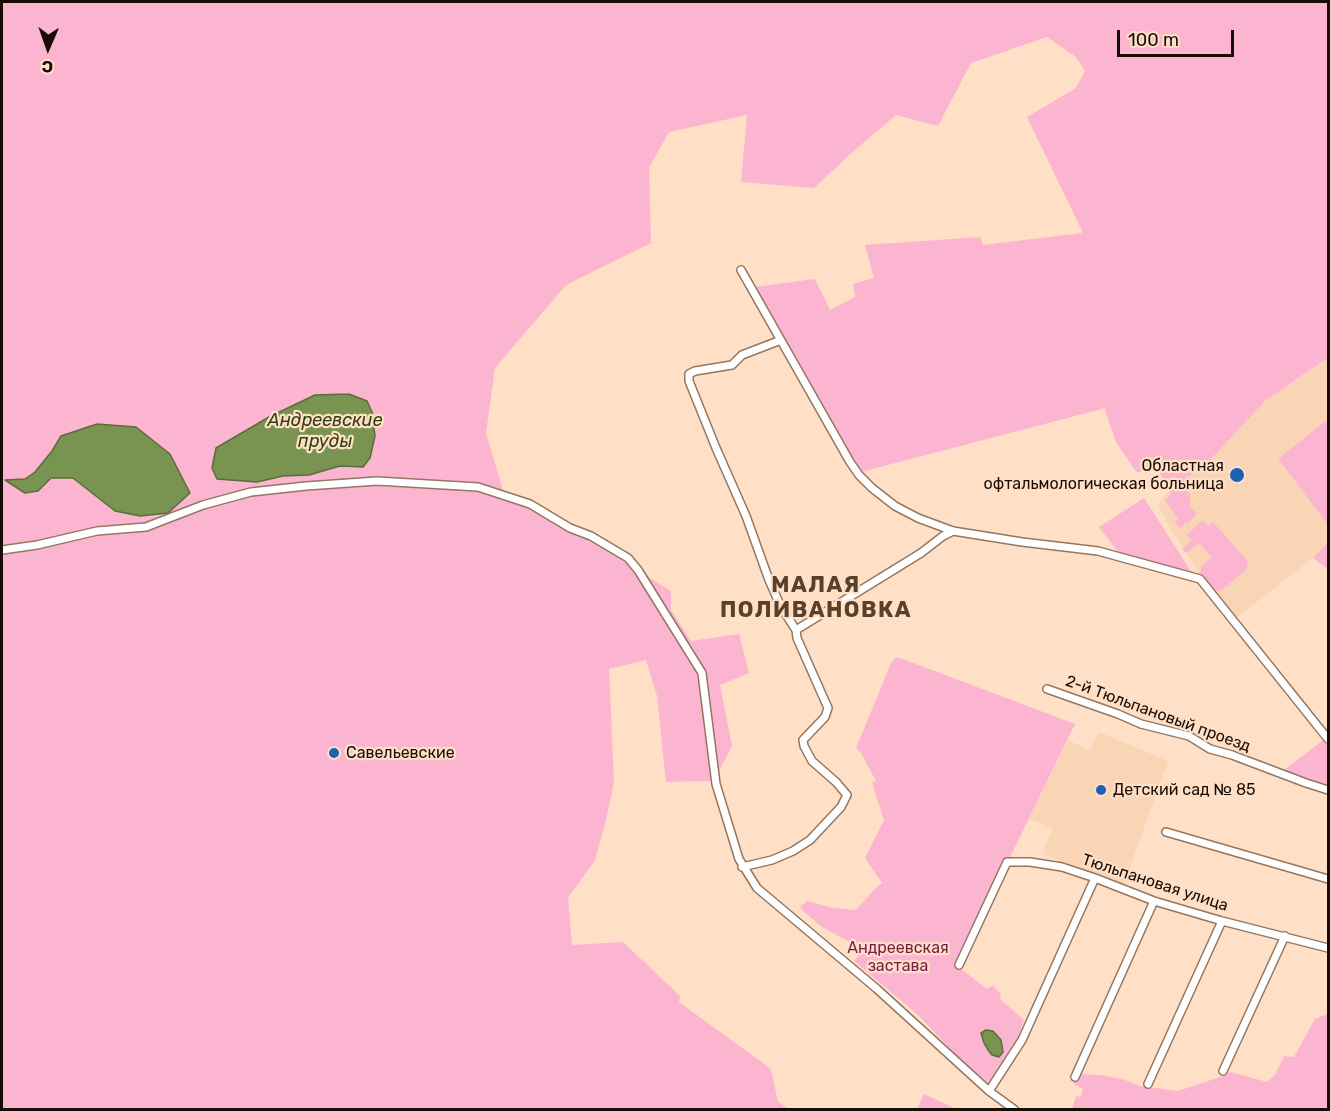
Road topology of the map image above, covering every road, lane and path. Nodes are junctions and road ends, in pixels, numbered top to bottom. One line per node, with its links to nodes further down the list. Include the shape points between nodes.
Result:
1 (741, 270): 2 (street)
2 (781, 340): 3 (street, via 859,475 895,506); 5 (street, via 742,355 732,365 695,371 689,374 689,381 769,580)
3 (953, 531): 5 (street); 7 (street, via 1098,550 1200,579)
4 (2, 550): 10 (street, via 98,531 146,527 251,492 317,485 377,481 478,487 530,504 628,558 702,673 716,784)
5 (796, 630): 10 (street, via 828,708 804,740 804,746 812,761 847,795 810,840 772,860)
6 (1047, 689): 8 (street, 2-й Тюльпановый проезд, via 1141,724 1189,736 1210,749)
7 (1329, 739)
8 (1329, 790)
9 (1166, 832): 12 (street)
10 (742, 867): 21 (street, via 756,888 877,989)
11 (1095, 878): 13 (street, Тюльпановая улица); 17 (street, Тюльпановая улица, via 1062,867 1007,862); 21 (street, via 1022,1040)
12 (1329, 879)
13 (1154, 901): 14 (street, Тюльпановая улица); 19 (street)
14 (1222, 921): 15 (street, Тюльпановая улица); 20 (street)
15 (1285, 936): 16 (street, Тюльпановая улица); 18 (street)
16 (1329, 948)
17 (959, 965)
18 (1223, 1071)
19 (1075, 1077)
20 (1148, 1084)
21 (989, 1091): 22 (street)
22 (1016, 1110)

